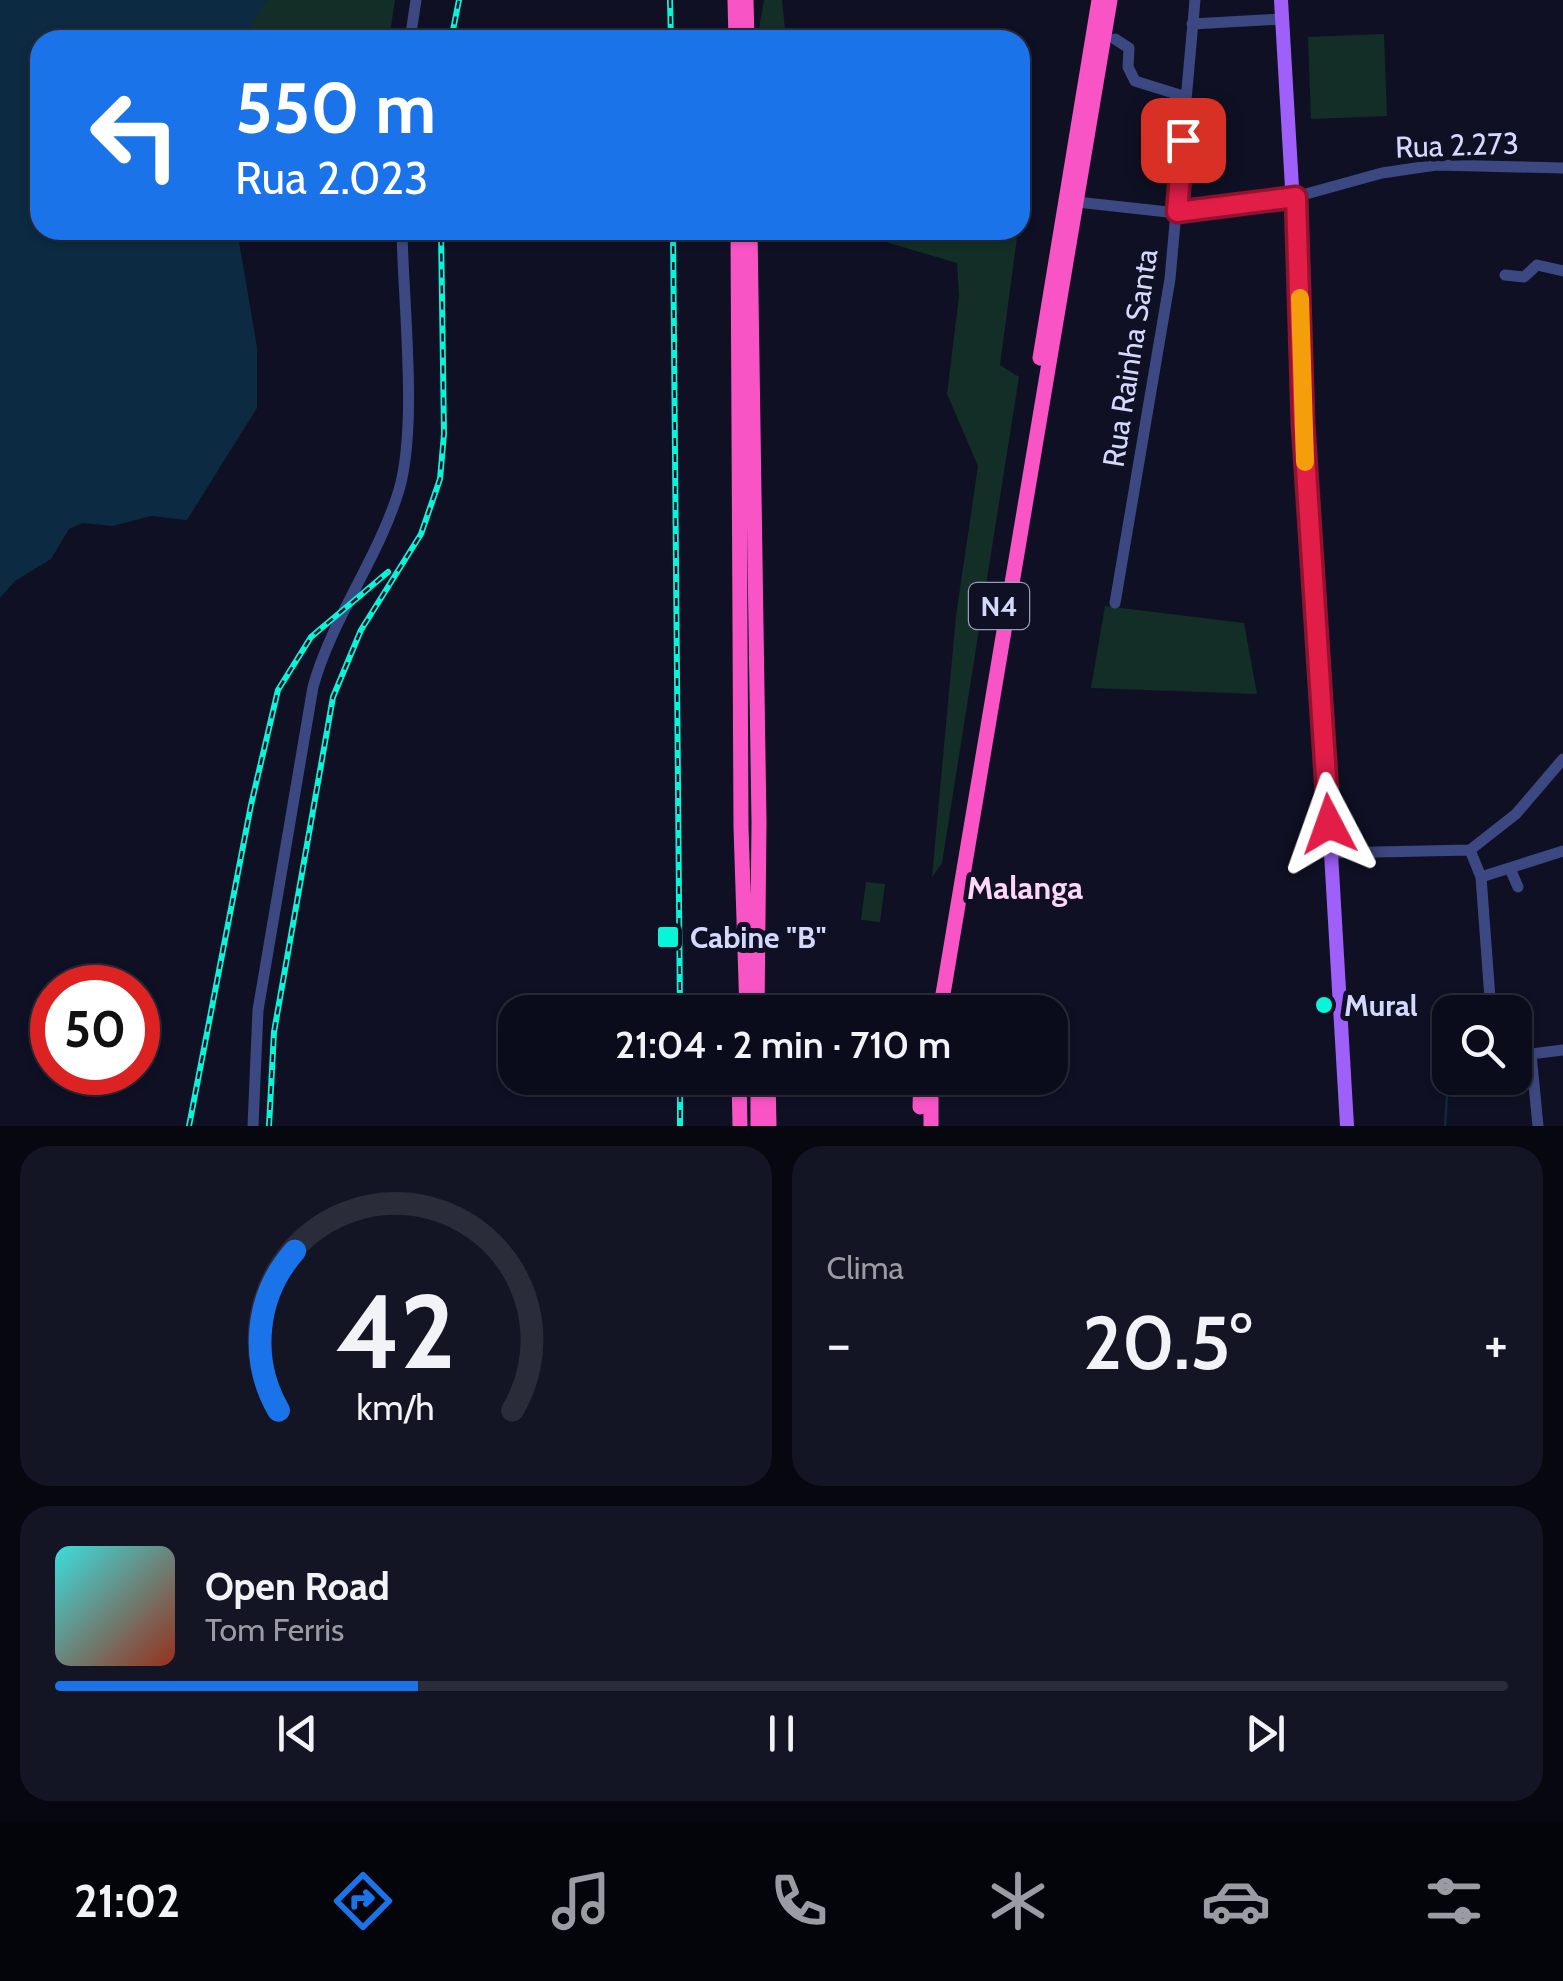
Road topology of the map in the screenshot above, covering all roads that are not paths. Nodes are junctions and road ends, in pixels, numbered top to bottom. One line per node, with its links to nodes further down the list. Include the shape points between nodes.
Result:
1 (416, 0): 10 (street)
2 (735, 0): 11 (highway)
3 (746, 0): 12 (highway)
4 (1099, 0): 17 (highway, N4, via 1068,179)
5 (1110, 0): 17 (highway, N4)
6 (1194, 0): 9 (street, Rua Rainha Santa)
7 (1282, 0): 8 (main road)
8 (1282, 19): 9 (street); 16 (main road)
9 (1192, 24): 14 (street, Rua Rainha Santa)
10 (412, 30)
11 (736, 30)
12 (746, 30)
13 (1116, 39): 14 (street, via 1129,48 1136,81)
14 (1186, 97): 18 (street, Rua Rainha Santa)
15 (1563, 168): 16 (street, Rua 2.273, via 1436,165 1382,172)
16 (1296, 197): 18 (street, Rua 2.273); 30 (main road, via 1303,423)
17 (1071, 202): 18 (street, Rua 2.273); 38 (highway, N4); 39 (highway, N4)
18 (1177, 212): 24 (street, Rua Rainha Santa)
19 (402, 240): 49 (street, via 405,460 390,514 313,688 258,1010)
20 (738, 240): 27 (highway)
21 (750, 240): 26 (highway)
22 (1563, 271): 23 (street, via 1537,265 1524,277)
23 (1504, 274)
24 (1115, 604)
25 (1563, 759): 28 (street, via 1516,814)
26 (759, 823): 36 (highway); 37 (highway)
27 (741, 827): 34 (highway); 35 (highway)
28 (1470, 850): 30 (street); 32 (street)
29 (1563, 851): 31 (street)
30 (1331, 853): 55 (main road)
31 (1511, 871): 32 (street); 33 (street)
32 (1480, 877): 40 (street)
33 (1518, 887)
34 (738, 995)
35 (746, 995)
36 (757, 995)
37 (768, 995)
38 (933, 995)
39 (943, 995)
40 (1490, 995)
41 (1563, 1050): 42 (street)
42 (1532, 1054)
43 (1532, 1064): 56 (street)
44 (743, 1095): 50 (highway)
45 (758, 1095): 51 (highway)
46 (768, 1095): 52 (highway)
47 (921, 1095): 53 (highway)
48 (932, 1095): 54 (highway)
49 (253, 1126)
50 (743, 1126)
51 (758, 1126)
52 (768, 1126)
53 (920, 1126)
54 (931, 1126)
55 (1347, 1126)
56 (1538, 1126)

